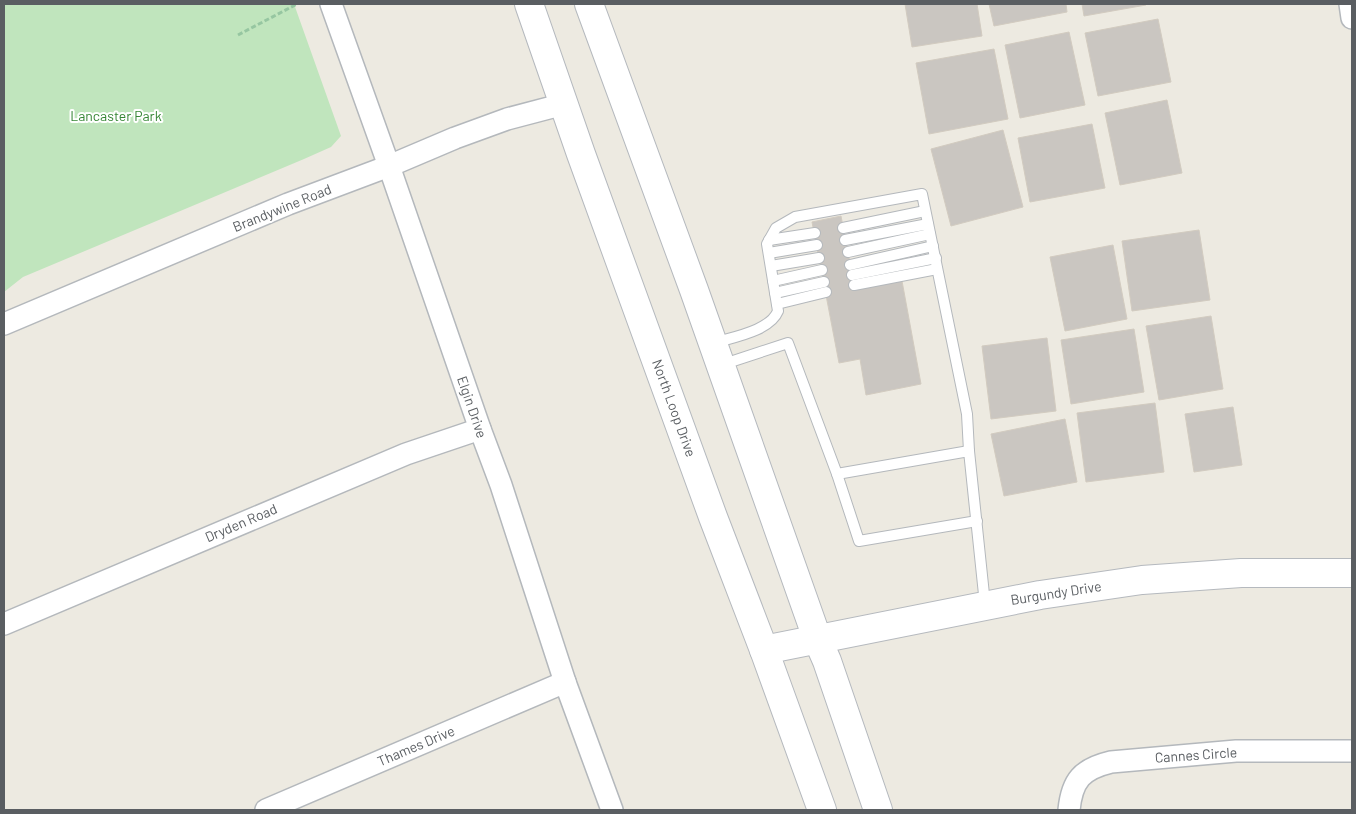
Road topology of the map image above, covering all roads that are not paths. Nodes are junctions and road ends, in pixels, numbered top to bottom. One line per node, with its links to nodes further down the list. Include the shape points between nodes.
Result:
1 (331, 4): 7 (street, Elgin Drive)
2 (529, 4): 6 (main road, North Loop Drive)
3 (589, 4): 29 (main road)
4 (1350, 4): 5 (street)
5 (1352, 18)
6 (564, 104): 7 (street, Brandywine Road, via 507,119); 38 (main road, North Loop Drive)
7 (389, 166): 28 (street, Brandywine Road, via 288,204); 30 (street, Elgin Drive)
8 (925, 211): 9 (lane); 10 (lane); 13 (lane, via 922,194 805,215 776,228)
9 (928, 224): 12 (lane); 14 (lane)
10 (843, 228)
11 (814, 233): 13 (lane)
12 (930, 234): 16 (lane); 17 (lane)
13 (769, 240): 18 (lane)
14 (846, 240)
15 (817, 245): 18 (lane)
16 (933, 246): 20 (lane); 21 (lane)
17 (848, 252)
18 (769, 253): 22 (lane)
19 (819, 258): 22 (lane)
20 (936, 264): 24 (lane); 31 (lane, via 967,414)
21 (850, 265)
22 (771, 266): 25 (lane)
23 (822, 270): 25 (lane)
24 (853, 280)
25 (773, 281): 26 (lane)
26 (775, 293): 27 (lane); 27 (lane, via 825,287)
27 (777, 304): 29 (lane, via 775,318 766,326)
28 (4, 324)
29 (716, 354): 32 (lane, via 788,343); 37 (main road)
30 (480, 429): 36 (street, Dryden Road, via 406,454); 39 (street, Elgin Drive)
31 (969, 451): 32 (lane); 33 (lane)
32 (837, 474): 33 (lane, via 859,541)
33 (977, 521): 35 (lane)
34 (1352, 572): 35 (main road, Burgundy Drive, via 1241,573 1142,580)
35 (986, 605): 37 (main road, Burgundy Drive)
36 (4, 624)
37 (818, 638): 38 (main road, Burgundy Drive); 44 (main road)
38 (764, 650): 43 (main road, North Loop Drive)
39 (565, 682): 41 (street, Thames Drive); 42 (street, Elgin Drive)
40 (1352, 751): 45 (street, Cannes Circle, via 1236,751 1111,762 1093,766 1081,776 1070,799)
41 (266, 810)
42 (612, 810)
43 (822, 810)
44 (878, 810)
45 (1069, 810)

